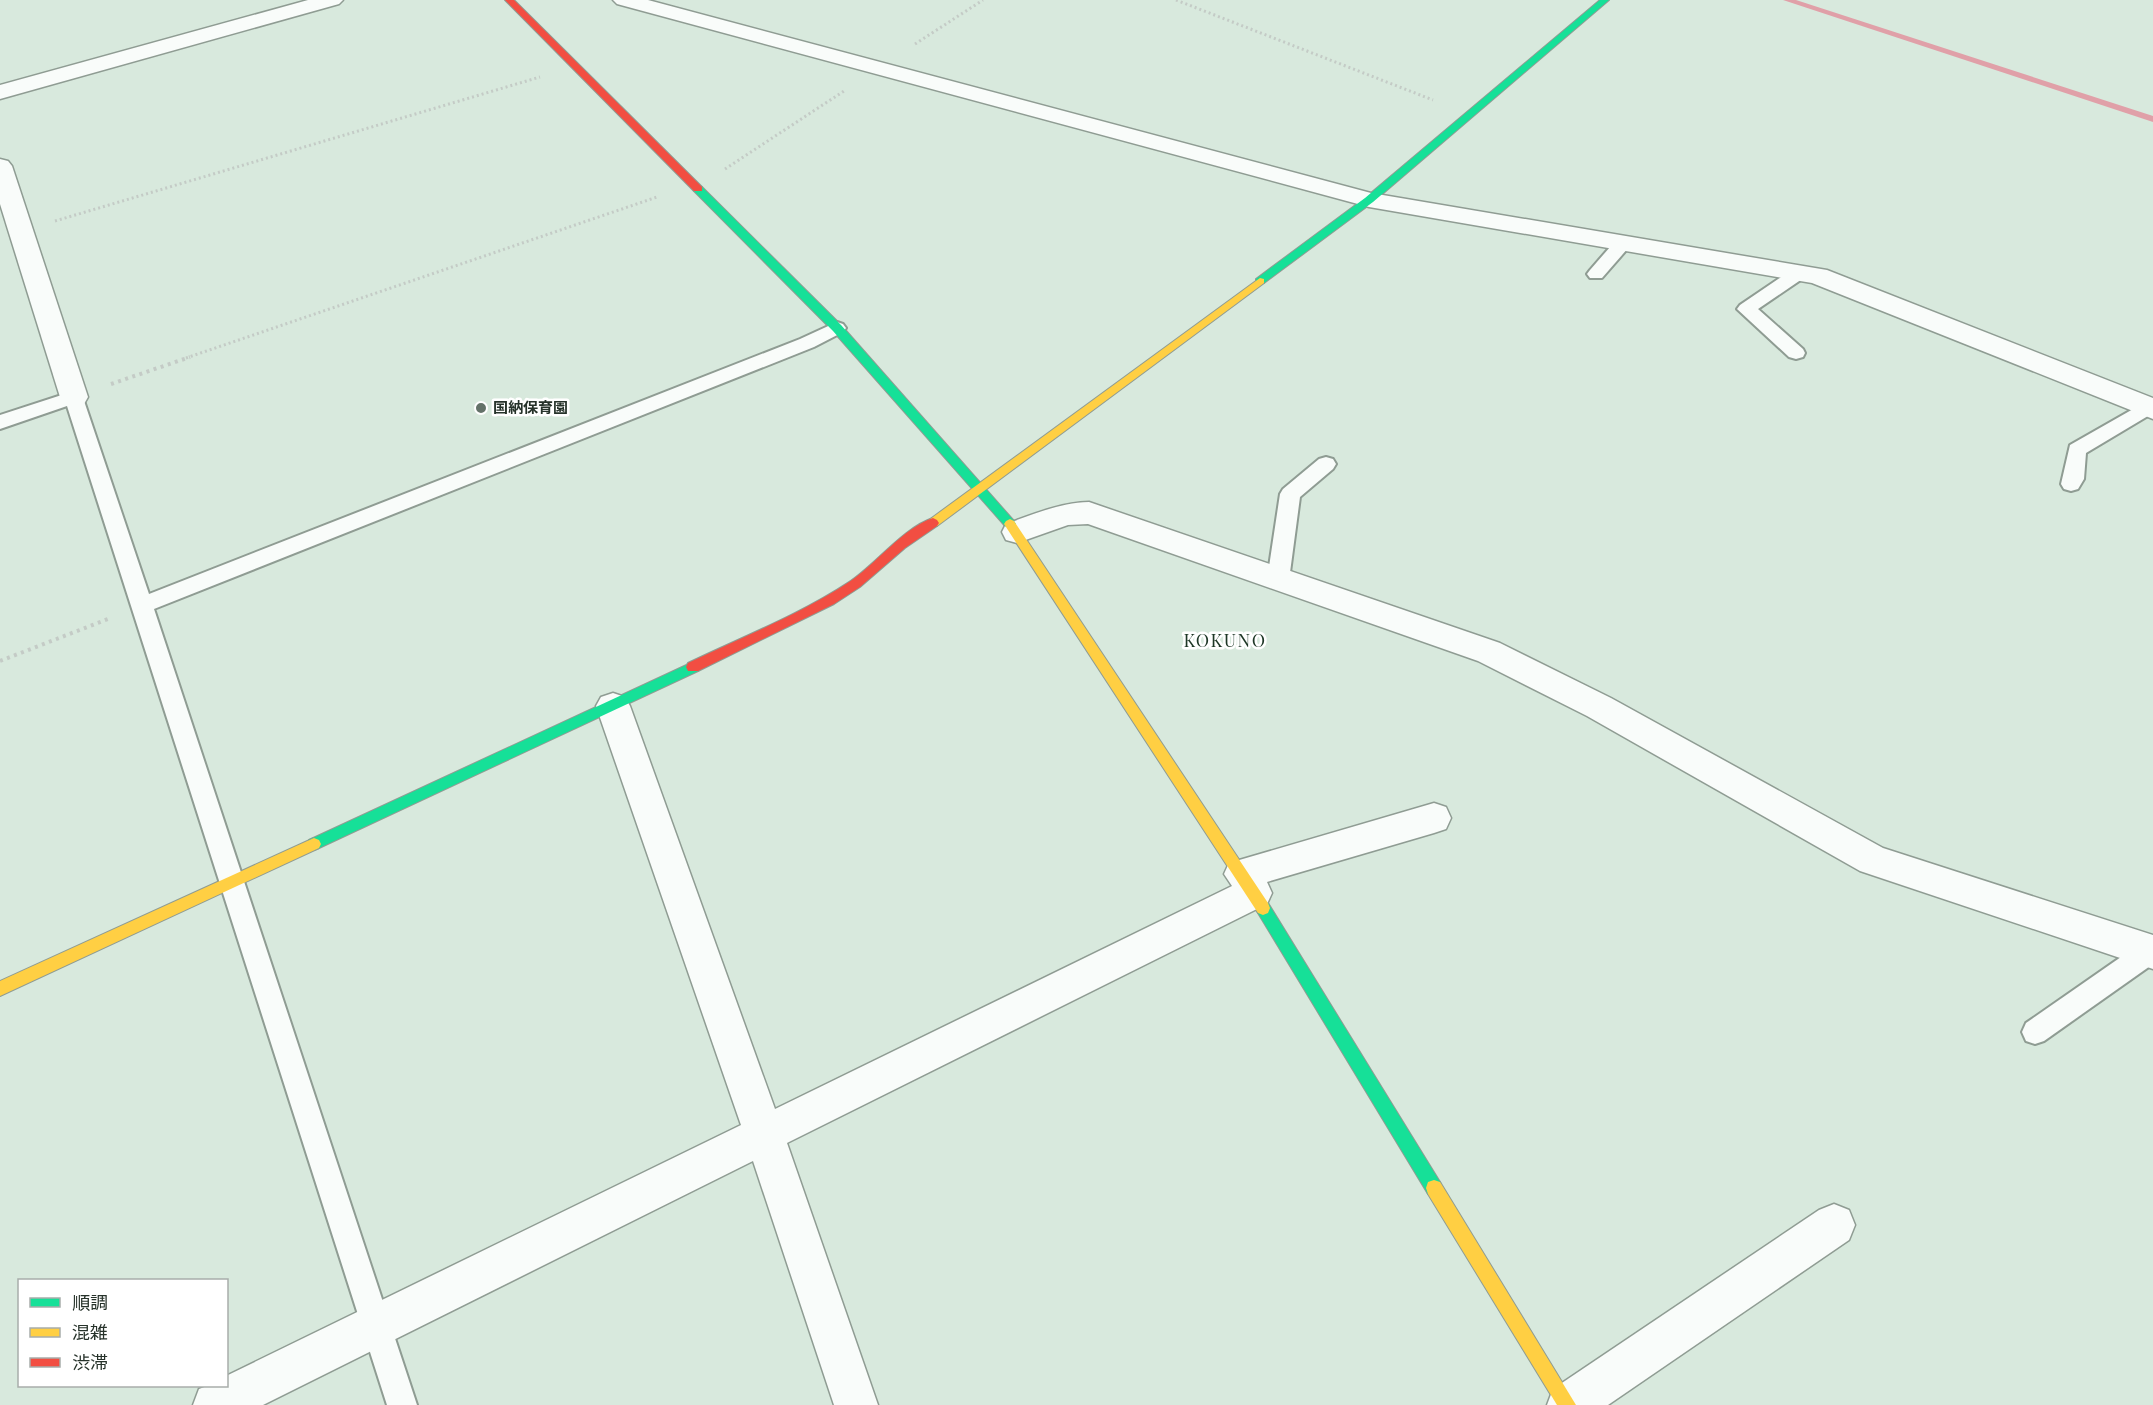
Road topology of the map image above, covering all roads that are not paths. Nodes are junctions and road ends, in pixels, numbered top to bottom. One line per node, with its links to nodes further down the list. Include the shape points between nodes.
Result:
1 (332, 0): 5 (street)
2 (509, 0): 11 (street)
3 (624, 0): 7 (street)
4 (1605, 0): 7 (street)
5 (0, 92)
6 (0, 166): 13 (street)
7 (1369, 200): 8 (street); 18 (street)
8 (1623, 243): 9 (street); 10 (lane)
9 (1799, 273): 12 (lane, via 1746,309); 14 (street, via 1818,276)
10 (1596, 274)
11 (837, 328): 18 (street); 21 (lane)
12 (1796, 353)
13 (74, 397): 15 (lane); 21 (lane)
14 (2151, 408): 17 (lane, via 2078,450)
15 (0, 422)
16 (1326, 464): 20 (lane, via 1290,494)
17 (2071, 484)
18 (981, 489): 19 (street); 22 (street, via 901,545 856,585 829,601)
19 (1017, 532): 20 (street, via 1066,514 1089,513); 25 (street)
20 (1278, 580): 26 (street, via 1489,652 1599,707 1873,860)
21 (143, 605): 24 (lane)
22 (613, 706): 24 (street); 29 (street)
23 (1434, 818): 25 (street)
24 (233, 883): 27 (street); 31 (lane)
25 (1248, 884): 29 (street); 35 (street)
26 (2152, 950): 28 (lane)
27 (0, 989)
28 (2035, 1032)
29 (764, 1134): 31 (street); 34 (street)
30 (1834, 1226): 35 (street)
31 (376, 1326): 32 (street); 33 (lane)
32 (215, 1405)
33 (402, 1405)
34 (856, 1405)
35 (1568, 1405)

